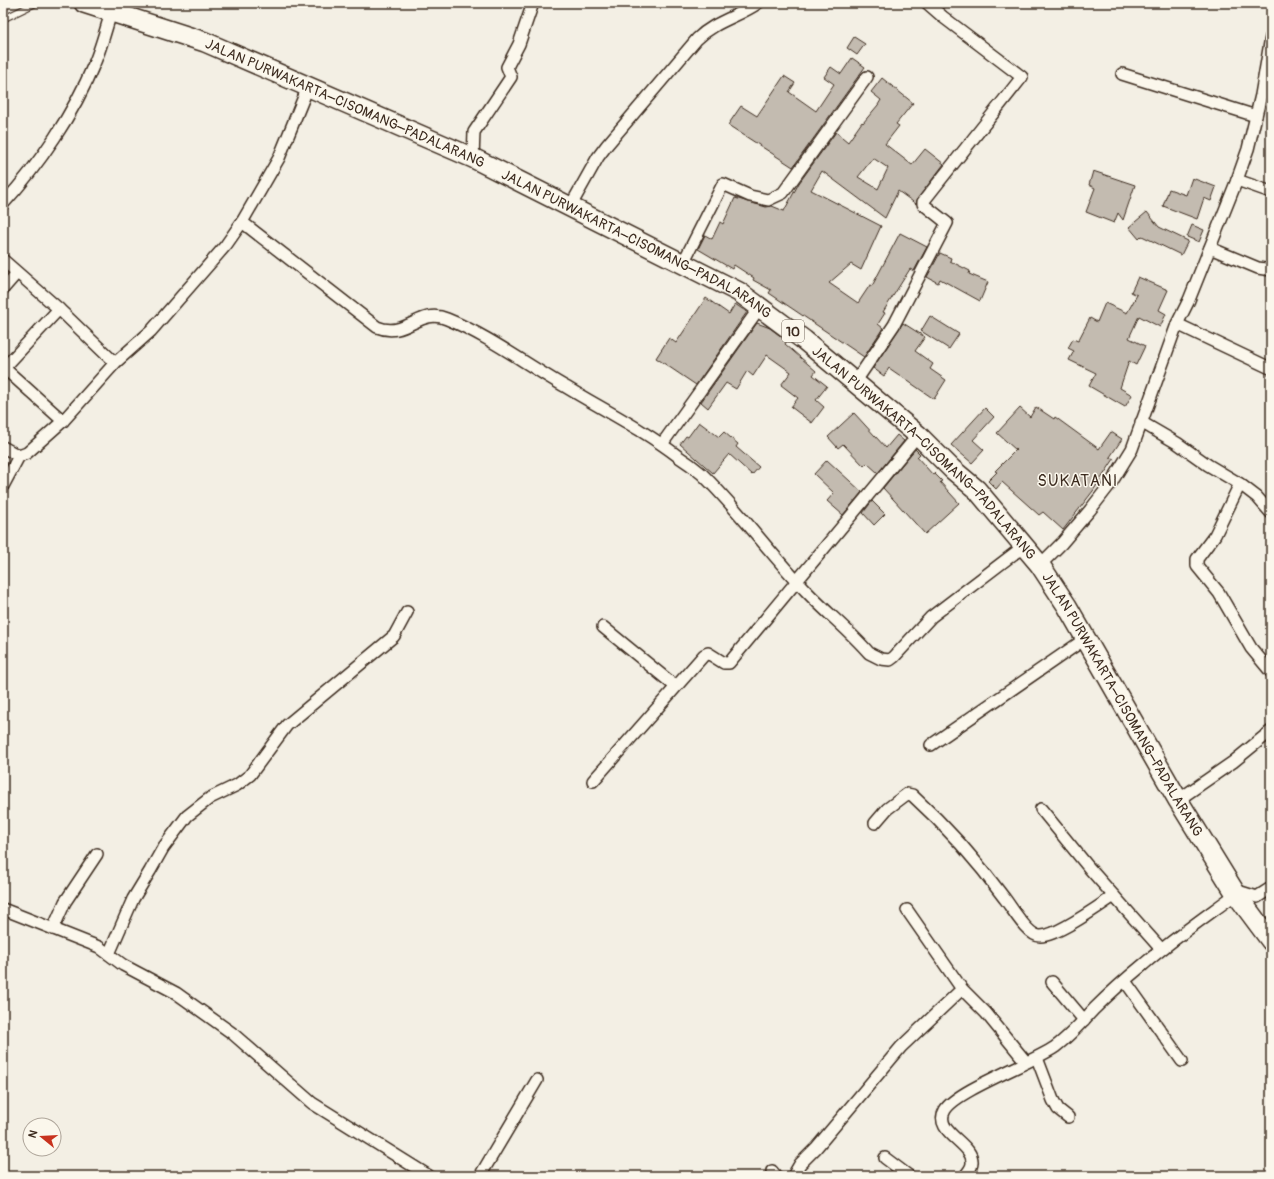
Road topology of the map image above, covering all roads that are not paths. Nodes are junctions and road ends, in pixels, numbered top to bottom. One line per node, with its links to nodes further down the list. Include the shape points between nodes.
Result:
1 (36, 3): 7 (lane)
2 (84, 3): 6 (highway, JALAN PURWAKARTA–CISOMANG–PADALARANG / 10)
3 (533, 3): 14 (street, via 519,44 507,67 510,77 474,132)
4 (758, 3): 18 (street, via 714,25 697,39 607,145)
5 (927, 3): 32 (street, via 1022,77 923,202 947,222 894,325)
6 (111, 12): 12 (highway, JALAN PURWAKARTA–CISOMANG–PADALARANG / 10, via 205,42); 17 (street, via 94,64 69,112 37,162)
7 (3, 19)
8 (1271, 37): 10 (street)
9 (1122, 74): 13 (street)
10 (1268, 76): 13 (street)
11 (867, 77): 22 (street, via 784,193 768,200 750,196 723,184)
12 (308, 86): 14 (highway, JALAN PURWAKARTA–CISOMANG–PADALARANG / 10); 19 (street, via 279,158)
13 (1256, 116): 15 (street)
14 (473, 158): 18 (highway, JALAN PURWAKARTA–CISOMANG–PADALARANG / 10)
15 (1237, 180): 16 (street); 20 (street)
16 (1271, 192)
17 (3, 204)
18 (570, 207): 22 (highway, JALAN PURWAKARTA–CISOMANG–PADALARANG / 10)
19 (242, 222): 29 (street, via 226,245 150,330); 36 (street, via 377,327 394,331 426,317 446,318)
20 (1210, 248): 23 (street, via 1258,268); 28 (street)
21 (3, 260): 24 (street)
22 (683, 263): 26 (highway, JALAN PURWAKARTA–CISOMANG–PADALARANG / 10, via 738,292)
23 (1271, 270)
24 (17, 273): 25 (street); 27 (street)
25 (3, 289)
26 (760, 307): 32 (highway, JALAN PURWAKARTA–CISOMANG–PADALARANG / 10, via 804,340); 36 (street)
27 (59, 309): 29 (street); 30 (street)
28 (1178, 324): 31 (street); 34 (street)
29 (115, 363): 33 (street)
30 (4, 368): 33 (street)
31 (1270, 368)
32 (854, 384): 35 (highway, JALAN PURWAKARTA–CISOMANG–PADALARANG / 10)
33 (63, 421): 38 (street, via 27,453)
34 (1141, 422): 39 (street); 43 (street, via 1132,449 1111,483 1062,543)
35 (918, 435): 42 (highway, JALAN PURWAKARTA–CISOMANG–PADALARANG / 10, via 977,490); 44 (street)
36 (662, 444): 44 (street, via 701,473)
37 (3, 447): 38 (street)
38 (19, 456): 40 (street)
39 (1240, 484): 41 (street, via 1257,497); 48 (street, via 1215,535 1197,559 1197,566 1219,593 1251,648)
40 (3, 486)
41 (1271, 513)
42 (1024, 546): 43 (highway, JALAN PURWAKARTA–CISOMANG–PADALARANG / 10); 44 (street, via 931,616 890,660 881,659 870,653)
43 (1040, 565): 47 (highway, JALAN PURWAKARTA–CISOMANG–PADALARANG / 10)
44 (796, 580): 49 (street, via 729,663 724,664 708,653)
45 (407, 612): 65 (street, via 394,636 287,725 250,775 237,785 210,798 188,816 163,848 143,882)
46 (603, 627): 49 (street)
47 (1085, 638): 51 (street); 53 (highway, JALAN PURWAKARTA–CISOMANG–PADALARANG / 10)
48 (1271, 672)
49 (675, 686): 52 (street)
50 (1271, 731): 53 (street, via 1233,762)
51 (931, 745)
52 (593, 781)
53 (1178, 800): 58 (highway, JALAN PURWAKARTA–CISOMANG–PADALARANG / 10)
54 (1041, 809): 59 (street)
55 (875, 822): 59 (street, via 887,809 907,794 912,794 990,878 1020,919 1036,935 1047,935 1064,928)
56 (97, 854): 62 (street, via 65,902)
57 (1271, 888): 58 (street, via 1257,897 1241,892)
58 (1236, 894): 63 (highway, JALAN PURWAKARTA–CISOMANG–PADALARANG / 10); 64 (street)
59 (1114, 896): 64 (street)
60 (3, 909): 62 (street)
61 (907, 910): 68 (street)
62 (53, 929): 65 (street, via 99,947)
63 (1271, 941)
64 (1161, 949): 66 (street)
65 (109, 954): 75 (street, via 123,965 176,993 232,1033 312,1103)
66 (1125, 981): 69 (street); 71 (street)
67 (1052, 982): 69 (street)
68 (962, 989): 70 (street); 77 (street, via 901,1047 800,1164)
69 (1084, 1020): 70 (street, via 1055,1046)
70 (1032, 1060): 73 (street, via 1058,1109); 79 (street, via 954,1101 945,1110 945,1126 972,1159)
71 (1182, 1061)
72 (537, 1080): 76 (street)
73 (1068, 1117)
74 (885, 1158): 78 (street)
75 (429, 1176)
76 (480, 1176)
77 (793, 1176)
78 (909, 1176)
79 (965, 1176)

